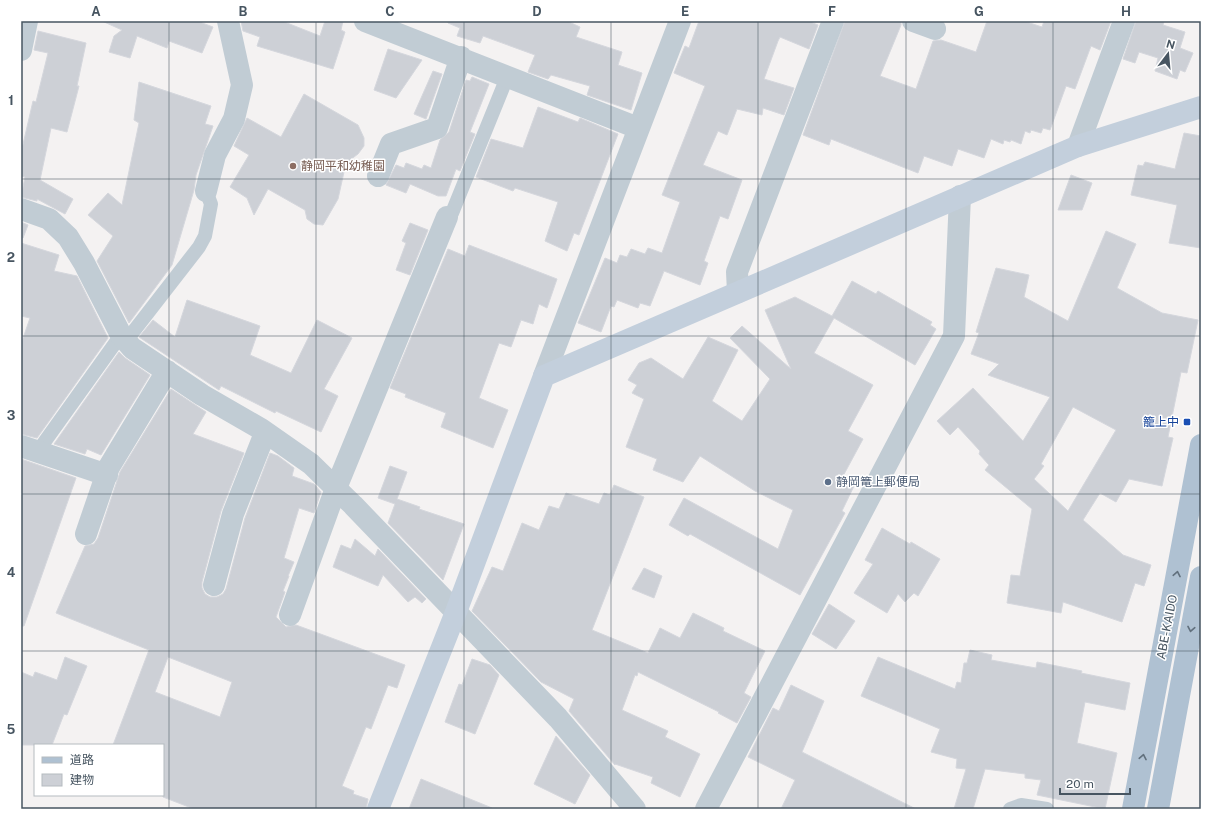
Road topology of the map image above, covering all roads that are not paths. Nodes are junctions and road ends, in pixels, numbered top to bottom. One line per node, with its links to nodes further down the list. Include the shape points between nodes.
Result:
1 (27, 21): 10 (street)
2 (228, 21): 17 (street, via 242,85 234,118 215,155)
3 (365, 21): 9 (street)
4 (680, 21): 14 (street)
5 (833, 21): 21 (street, via 737,272)
6 (914, 21): 8 (street)
7 (1124, 21): 15 (street)
8 (935, 29)
9 (416, 30): 11 (street)
10 (21, 50)
11 (461, 58): 12 (street); 16 (street, via 437,128 391,144)
12 (508, 75): 14 (street); 20 (lane, via 452,213)
13 (1201, 107): 15 (street)
14 (638, 128): 24 (street)
15 (1078, 146): 18 (street)
16 (378, 176)
17 (206, 192): 22 (lane, via 211,204 205,236 198,248)
18 (960, 196): 21 (street); 37 (street, via 954,336)
19 (21, 209): 22 (street, via 50,219 68,237)
20 (447, 217): 29 (street)
21 (738, 292): 24 (street)
22 (123, 338): 23 (street, via 132,348); 27 (lane)
23 (167, 371): 25 (street); 28 (street, via 109,467)
24 (544, 376): 33 (street)
25 (265, 433): 29 (street, via 311,464); 32 (street, via 233,514)
26 (1201, 445): 40 (main road, ABE-KAIDO, one-way to 26)
27 (30, 448): 28 (street)
28 (107, 475): 30 (street)
29 (336, 488): 33 (street); 34 (street)
30 (86, 534)
31 (1201, 577): 41 (main road, ABE-KAIDO, one-way to 41)
32 (214, 585)
33 (456, 612): 35 (street); 36 (street, via 558,718)
34 (290, 615)
35 (378, 809)
36 (635, 809)
37 (706, 809)
38 (1010, 809): 39 (lane, via 1021,805)
39 (1047, 809)
40 (1133, 809)
41 (1158, 809)

